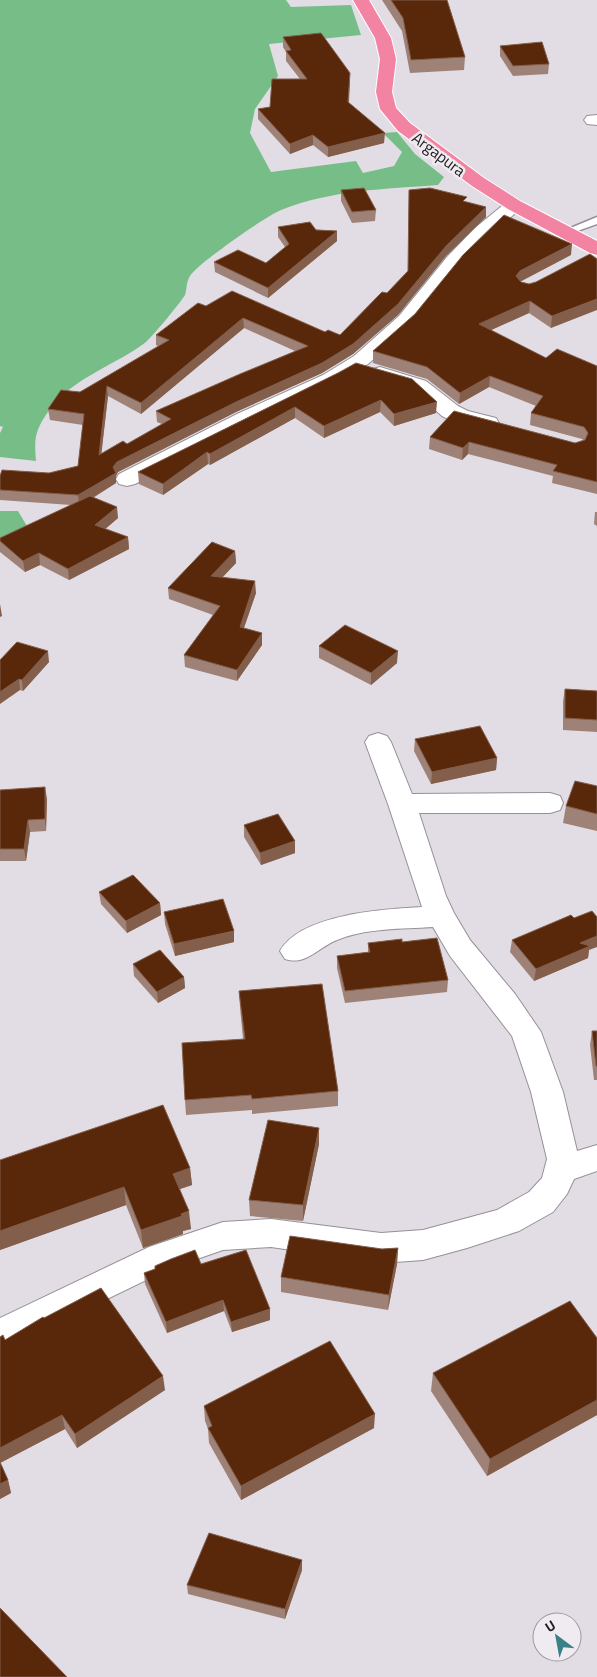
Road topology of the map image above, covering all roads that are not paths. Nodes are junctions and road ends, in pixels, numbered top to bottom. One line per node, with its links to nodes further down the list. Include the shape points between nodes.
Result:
1 (361, 0): 2 (highway, Argapura, via 383,38 388,59 384,92 388,109 404,127 437,153)
2 (514, 205): 4 (highway, Argapura); 7 (street, via 454,261 406,320)
3 (597, 220): 4 (lane)
4 (566, 232): 5 (highway, Argapura)
5 (597, 250): 6 (street)
6 (580, 260)
7 (352, 365): 8 (street, via 414,382 460,416); 9 (street, via 330,379)
8 (508, 428)
9 (127, 479)
10 (378, 742): 12 (street)
11 (550, 803): 12 (street)
12 (402, 804): 13 (street)
13 (441, 916): 14 (street, via 336,928 308,940); 16 (street, via 460,948 526,1032 558,1133 563,1159)
14 (295, 951)
15 (597, 1158): 16 (street)
16 (560, 1170): 17 (street, via 556,1184 541,1202 507,1221 468,1234 423,1245 380,1248 271,1233 223,1236 161,1257)
17 (0, 1335)

